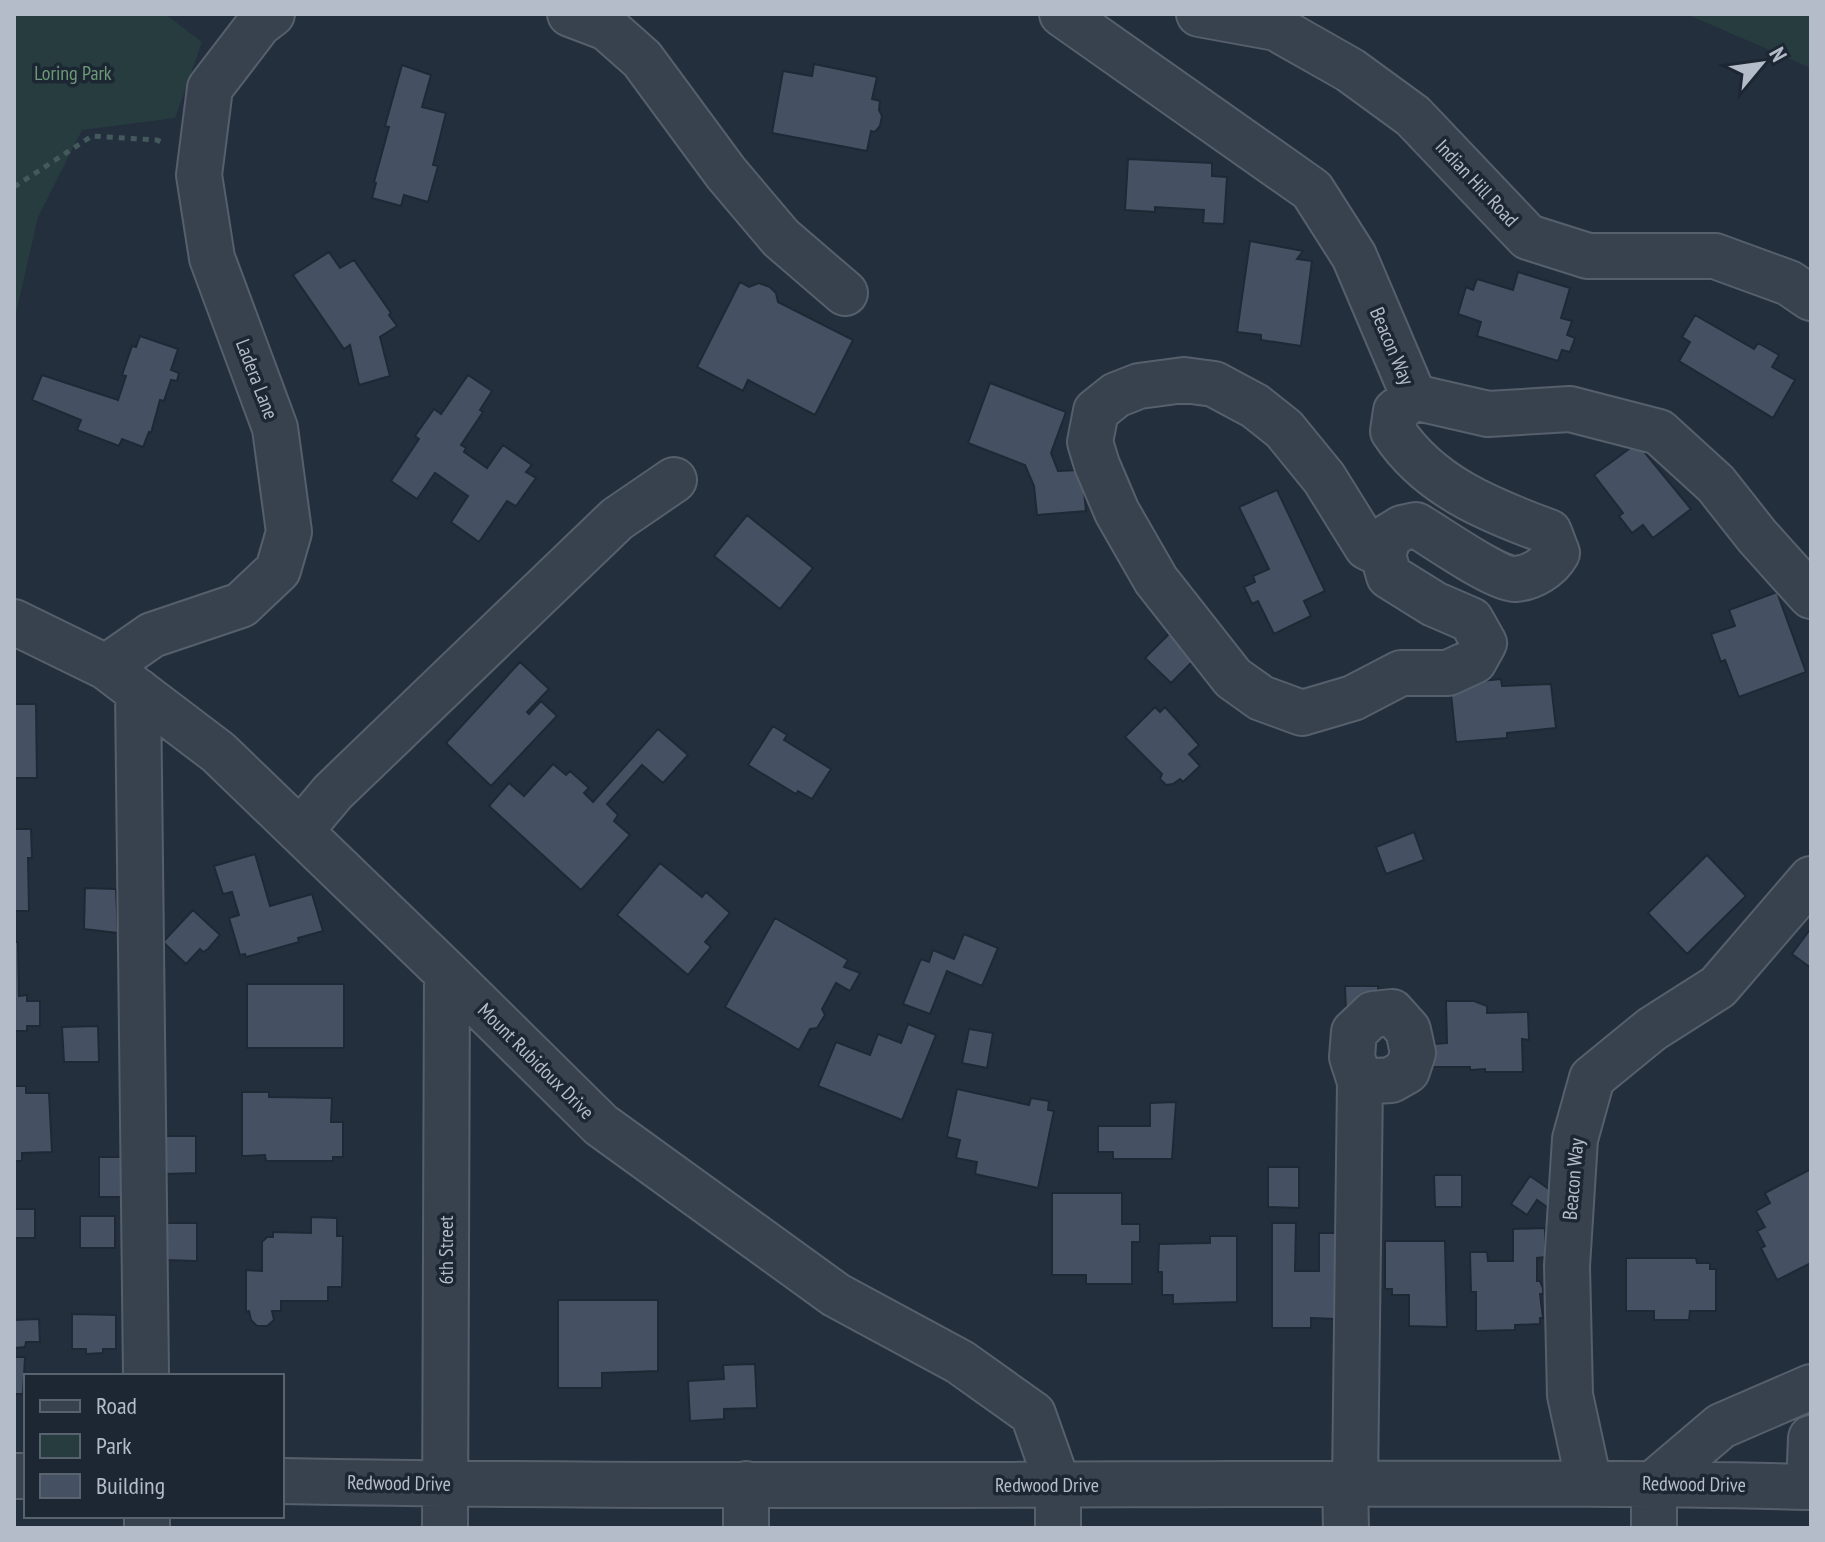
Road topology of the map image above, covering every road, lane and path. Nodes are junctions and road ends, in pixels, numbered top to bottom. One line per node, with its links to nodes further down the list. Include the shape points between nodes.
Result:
1 (272, 14): 6 (street, Ladera Lane, via 210,88)
2 (570, 14): 8 (street, via 607,28 642,59 781,238)
3 (1062, 14): 10 (street, Beacon Way, via 1312,190 1354,256)
4 (1199, 14): 5 (street)
5 (1270, 21): 9 (street, Indian Hill Road, via 1413,116 1528,237 1588,256 1715,256 1789,283)
6 (201, 160): 7 (path, via 157,140 92,136); 15 (street, Ladera Lane, via 212,258 275,428 289,532 278,570 241,605 152,635)
7 (14, 187)
8 (845, 293)
9 (1811, 298)
10 (1414, 397): 12 (street, via 1396,411 1393,431 1404,449 1437,481 1501,515 1549,532 1557,553 1551,564 1513,579 1416,525 1389,536); 13 (street, Beacon Way, via 1488,414 1570,409 1659,432 1716,484)
11 (674, 480): 16 (street, via 617,519 333,792)
12 (1383, 555): 12 (street, via 1389,576 1471,620 1484,643 1474,661 1448,673 1401,673 1353,698 1302,713 1261,698 1233,678 1156,580 1132,539 1090,442 1096,411 1139,386 1184,380 1214,384 1284,429 1324,478 1367,547)
13 (1811, 596)
14 (14, 622): 15 (street, Mount Rubidoux Drive)
15 (122, 679): 16 (street, Mount Rubidoux Drive, via 218,752); 20 (street)
16 (301, 830): 18 (street, Mount Rubidoux Drive)
17 (1811, 879): 24 (street, Beacon Way, via 1718,987 1652,1029 1592,1078 1575,1139 1567,1266 1570,1395)
18 (447, 973): 26 (street, 6th Street); 29 (street, Mount Rubidoux Drive, via 601,1125 836,1295 960,1362 1033,1414)
19 (1360, 1082): 28 (street)
20 (146, 1374)
21 (1811, 1387): 25 (street, via 1721,1426)
22 (1811, 1438): 30 (street)
23 (284, 1481): 26 (street, Redwood Drive)
24 (1589, 1483): 25 (street, Redwood Drive); 28 (street, Redwood Drive)
25 (1654, 1483): 30 (street, Redwood Drive); 35 (street)
26 (444, 1484): 27 (street, Redwood Drive); 31 (street, 6th Street)
27 (746, 1484): 29 (street, Redwood Drive); 32 (street)
28 (1350, 1484): 29 (street, Redwood Drive); 34 (street)
29 (1058, 1485): 33 (street, Mount Rubidoux Drive)
30 (1810, 1487)
31 (445, 1528)
32 (746, 1528)
33 (1058, 1528)
34 (1346, 1528)
35 (1654, 1528)

